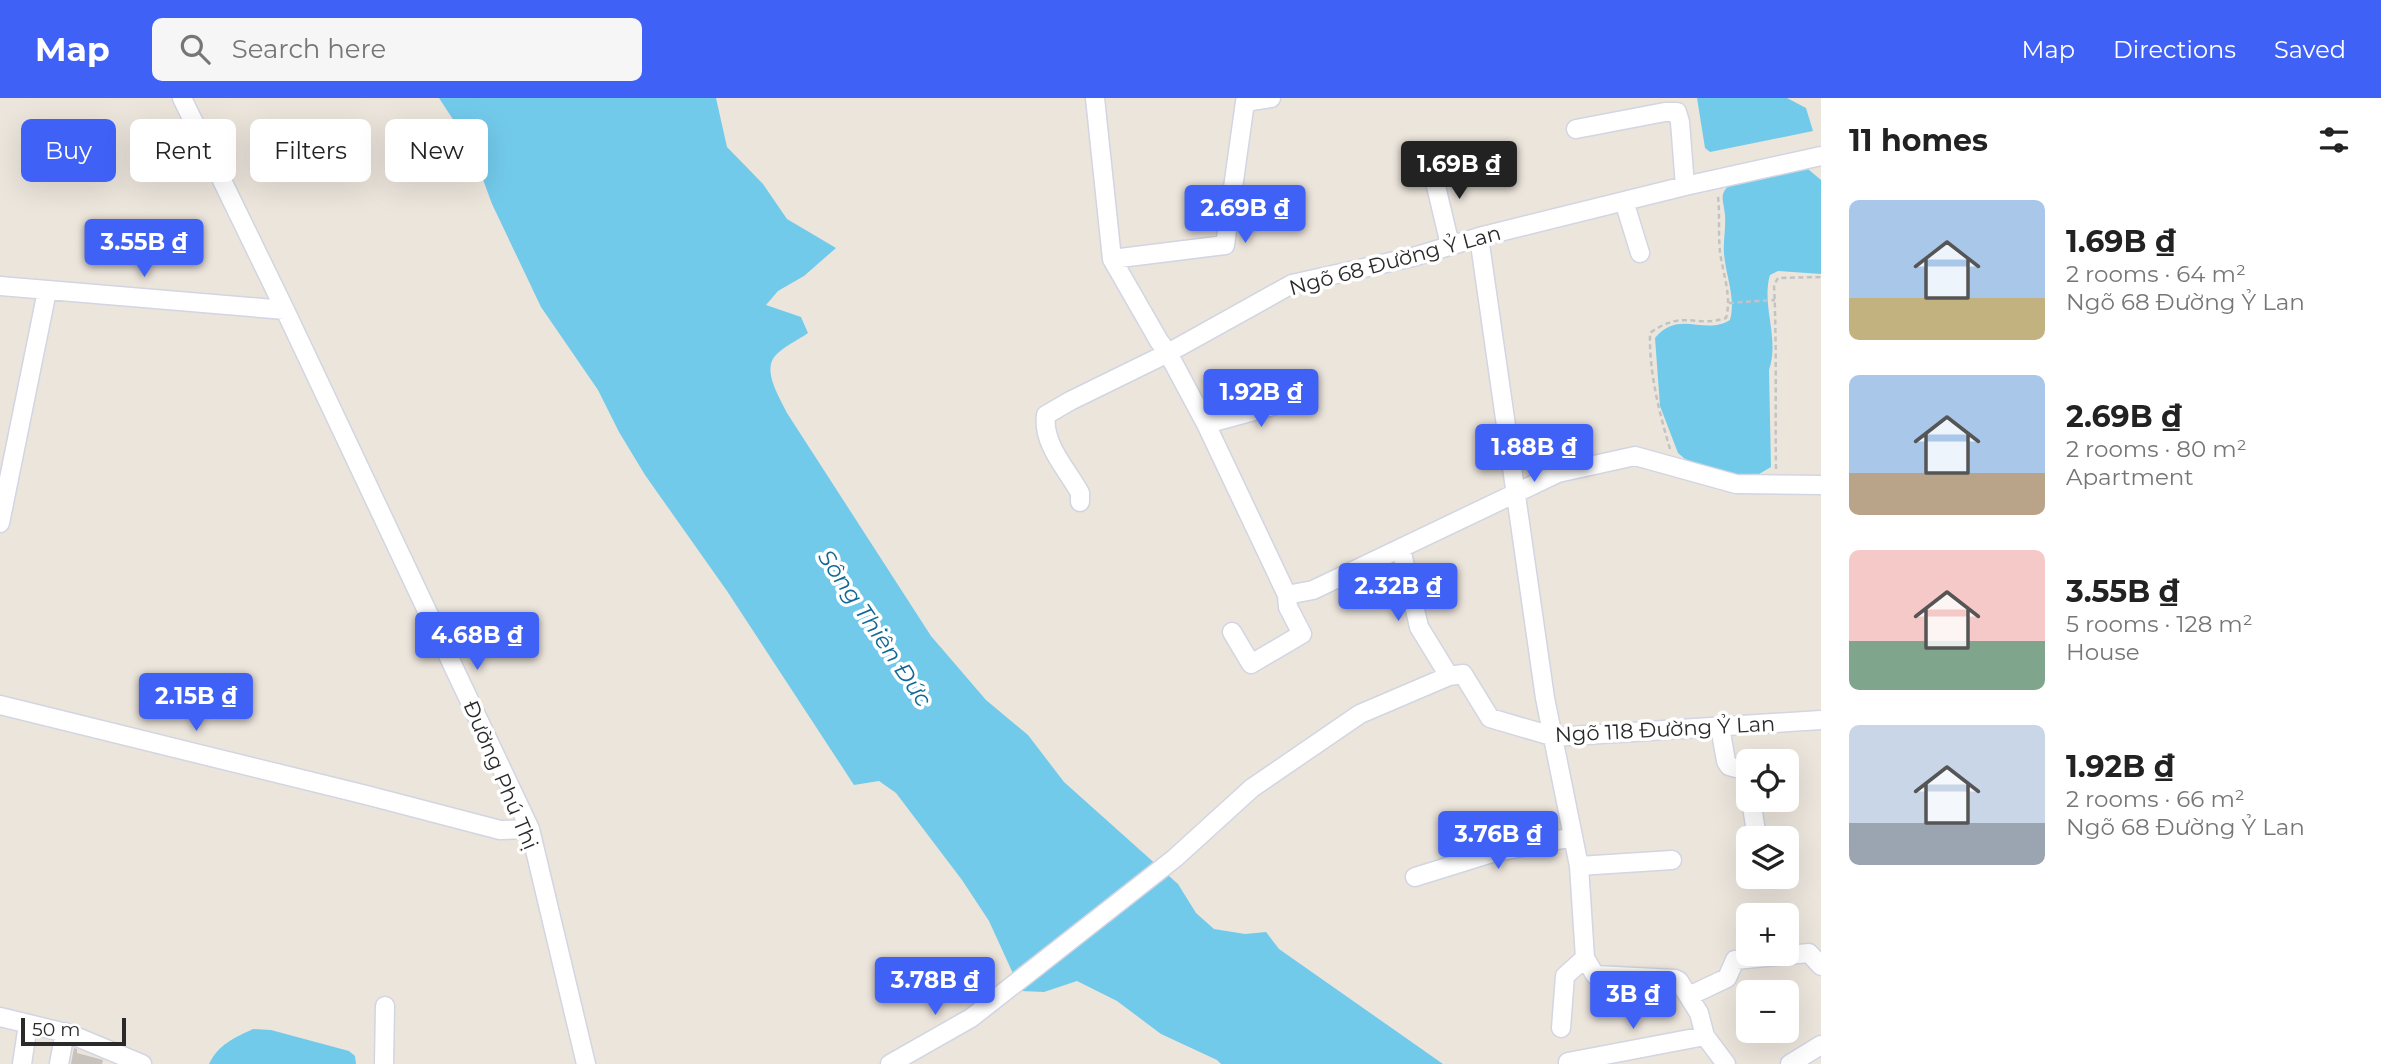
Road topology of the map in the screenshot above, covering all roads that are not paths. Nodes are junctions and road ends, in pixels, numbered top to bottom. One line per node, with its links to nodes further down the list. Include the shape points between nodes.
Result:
1 (182, 98): 15 (street, Đường Phú Thị)
2 (1271, 98): 12 (street, via 1245,102 1225,245)
3 (1096, 106): 12 (street)
4 (1576, 129): 7 (street, via 1677,112)
5 (1818, 157): 7 (street, Ngõ 68 Đường Ỷ Lan)
6 (1432, 165): 10 (street)
7 (1701, 182): 8 (street, Ngõ 68 Đường Ỷ Lan)
8 (1624, 201): 9 (street, Ngõ 68 Đường Ỷ Lan); 11 (street)
9 (1479, 237): 10 (street, Ngõ 68 Đường Ỷ Lan); 20 (street)
10 (1450, 245): 16 (street, Ngõ 68 Đường Ỷ Lan, via 1292,284)
11 (1640, 253)
12 (1112, 259): 16 (street)
13 (0, 286): 14 (street)
14 (47, 291): 15 (street); 22 (street)
15 (285, 310): 32 (street, Đường Phú Thị)
16 (1168, 354): 18 (street); 21 (street, Ngõ 68 Đường Ỷ Lan, via 1046,415 1047,439 1071,475)
17 (1306, 397): 18 (street)
18 (1206, 424): 24 (street)
19 (1821, 485): 20 (street, via 1736,484 1635,456 1558,473)
20 (1515, 492): 23 (street); 30 (street, via 1545,698)
21 (1080, 502)
22 (0, 523)
23 (1401, 549): 24 (street, via 1313,590); 26 (street, via 1419,627)
24 (1287, 595): 25 (street, via 1302,634 1295,640 1251,664)
25 (1232, 632)
26 (1449, 676): 30 (street, Ngõ 118 Đường Ỷ Lan, via 1463,674 1490,718); 54 (street, via 1360,713 1252,788 1175,858 998,998)
27 (0, 705): 32 (street, via 500,830)
28 (1821, 720): 29 (street, Ngõ 118 Đường Ỷ Lan)
29 (1720, 727): 30 (street, Ngõ 118 Đường Ỷ Lan); 31 (street, via 1726,761)
30 (1555, 737): 33 (street)
31 (1736, 768)
32 (530, 830): 53 (street, Đường Phú Thị)
33 (1573, 836): 35 (street); 36 (street, via 1492,853)
34 (1672, 860): 35 (street)
35 (1579, 866): 37 (street)
36 (1415, 877)
37 (1585, 958): 39 (street, via 1595,975 1675,979); 43 (street, via 1565,976)
38 (1821, 966): 39 (street, via 1809,953 1735,960 1727,978)
39 (1689, 996): 45 (street)
40 (385, 1006): 52 (street)
41 (0, 1017): 42 (street)
42 (29, 1024): 44 (street); 49 (street)
43 (1561, 1028)
44 (65, 1032): 47 (street); 50 (street)
45 (1705, 1036): 48 (street); 55 (street)
46 (1821, 1045): 56 (street)
47 (109, 1056): 51 (street)
48 (1568, 1062)
49 (22, 1064)
50 (59, 1064)
51 (142, 1064)
52 (384, 1064)
53 (586, 1064)
54 (890, 1064)
55 (1726, 1064)
56 (1790, 1064)

